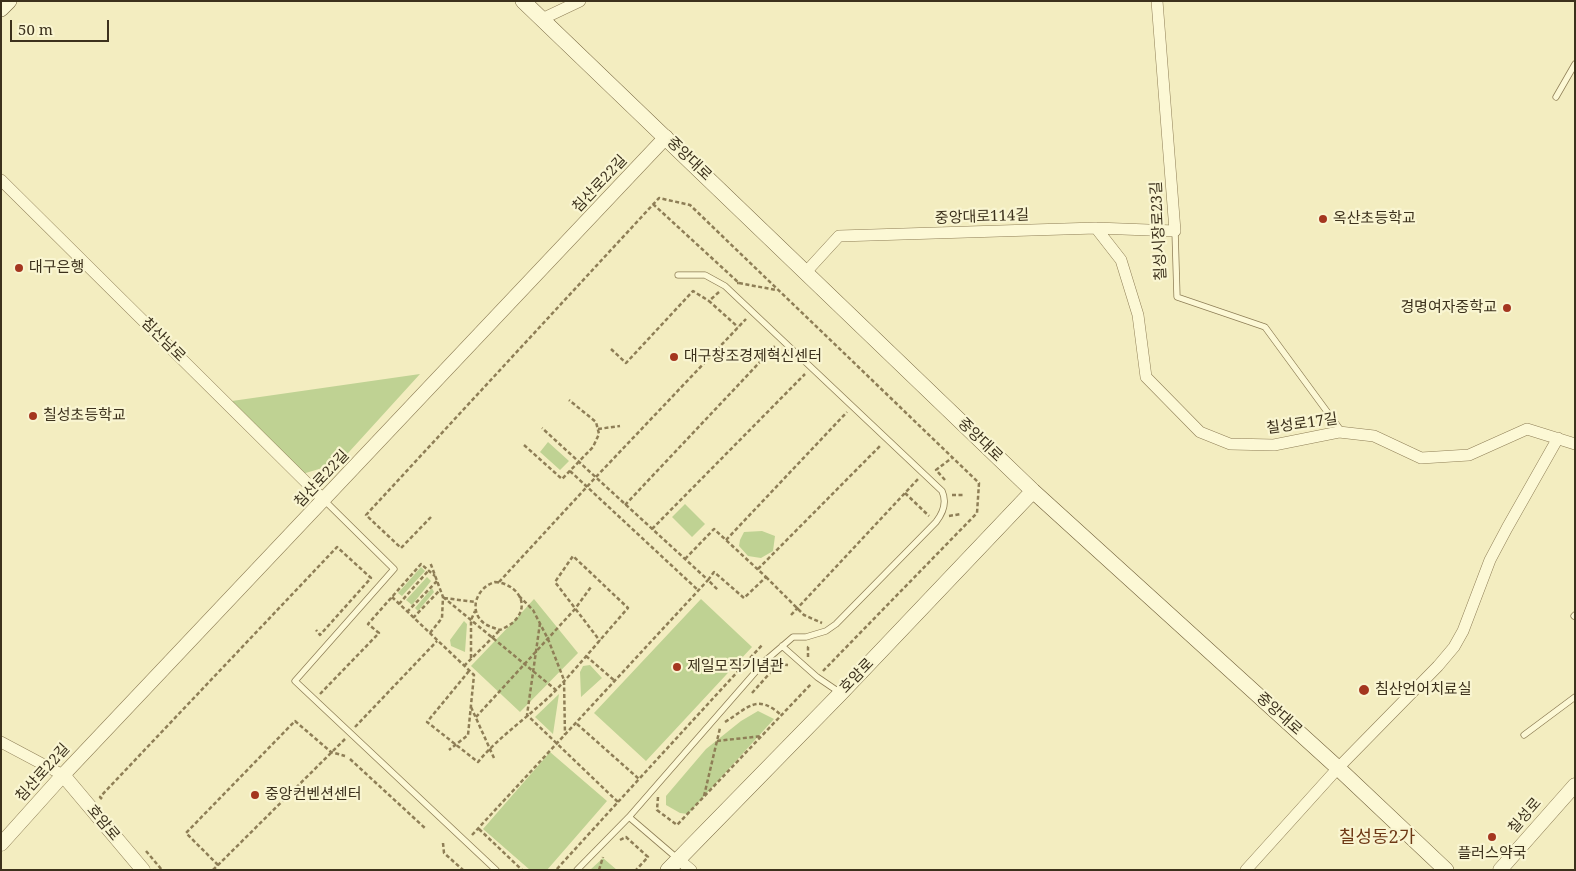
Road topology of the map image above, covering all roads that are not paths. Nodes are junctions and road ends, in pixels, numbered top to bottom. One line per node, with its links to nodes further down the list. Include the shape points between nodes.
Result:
1 (9, 1): 5 (main road)
2 (523, 1): 6 (main road, 중앙대로)
3 (580, 1): 6 (street)
4 (1158, 1): 12 (street, 칠성시장로23길)
5 (1, 9)
6 (542, 19): 9 (main road, 중앙대로)
7 (1575, 64): 8 (lane)
8 (1556, 97)
9 (666, 137): 13 (main road, 중앙대로); 19 (street, 침산로22길)
10 (1, 180): 19 (street, 침산남로)
11 (1096, 228): 12 (street, 중앙대로114길); 13 (street, 중앙대로114길, via 839,236); 15 (street, 칠성로17길, via 1121,260 1138,315 1146,378 1200,432 1230,444 1274,445)
12 (1175, 231): 15 (lane, 칠성시장로23길, via 1177,297 1265,327)
13 (806, 272): 18 (main road, 중앙대로)
14 (678, 275): 20 (lane, via 705,275 725,286 945,497 942,514 936,522 836,624 806,637 793,637)
15 (1342, 432): 16 (street, 칠성로17길, via 1374,436 1421,458 1470,455 1527,429)
16 (1558, 438): 17 (street, 칠성로17길); 25 (street, via 1490,560 1454,647)
17 (1575, 444)
18 (1033, 491): 21 (main road, 호암로); 25 (main road, 중앙대로)
19 (324, 500): 26 (street, 침산로22길); 32 (lane, via 394,569 295,681)
20 (782, 646): 21 (lane); 28 (lane, via 765,661)
21 (841, 694): 30 (main road, 호암로)
22 (1575, 697): 23 (lane)
23 (1524, 735)
24 (1, 742): 26 (street)
25 (1338, 768): 35 (street); 36 (main road, 중앙대로)
26 (62, 775): 29 (street, 침산로22길); 31 (street, 호암로)
27 (1575, 785): 37 (street, 칠성로)
28 (628, 817): 30 (lane); 33 (lane)
29 (1, 844)
30 (673, 864): 34 (street)
31 (143, 870)
32 (496, 870)
33 (577, 870)
34 (691, 870)
35 (1246, 870)
36 (1446, 870)
37 (1500, 870)

